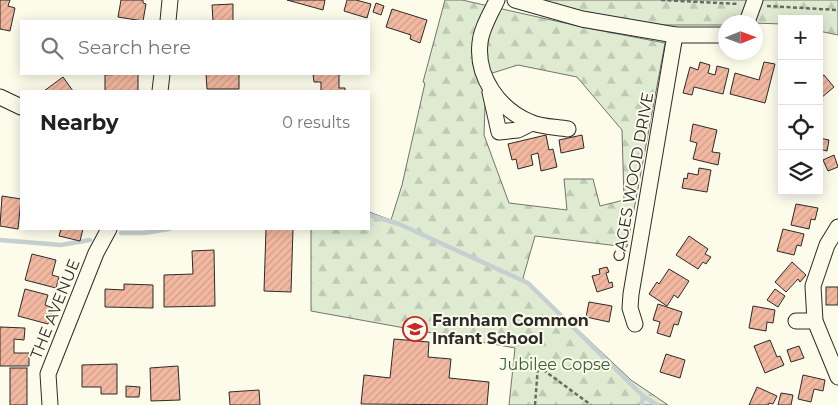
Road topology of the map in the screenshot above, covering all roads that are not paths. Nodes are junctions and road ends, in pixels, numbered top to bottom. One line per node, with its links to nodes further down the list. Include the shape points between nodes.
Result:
1 (170, 0): 6 (street)
2 (497, 0): 10 (street, via 480,42 481,66)
3 (515, 0): 7 (street, via 582,19)
4 (755, 0): 5 (street)
5 (750, 15)
6 (168, 20)
7 (675, 35): 8 (street); 20 (street, CAGES WOOD DRIVE, via 631,294 630,308)
8 (718, 36)
9 (162, 75): 11 (street)
10 (488, 84): 14 (street, via 499,101); 14 (street, via 499,132 518,130)
11 (160, 90)
12 (0, 97): 13 (street)
13 (20, 107)
14 (532, 123): 15 (street)
15 (568, 129)
16 (838, 227): 19 (street, via 826,245 813,286)
17 (109, 230): 23 (street, THE AVENUE, via 96,253 48,374)
18 (796, 321): 19 (street)
19 (815, 321): 21 (street)
20 (635, 324)
21 (835, 359): 22 (street)
22 (838, 376)
23 (50, 405)

